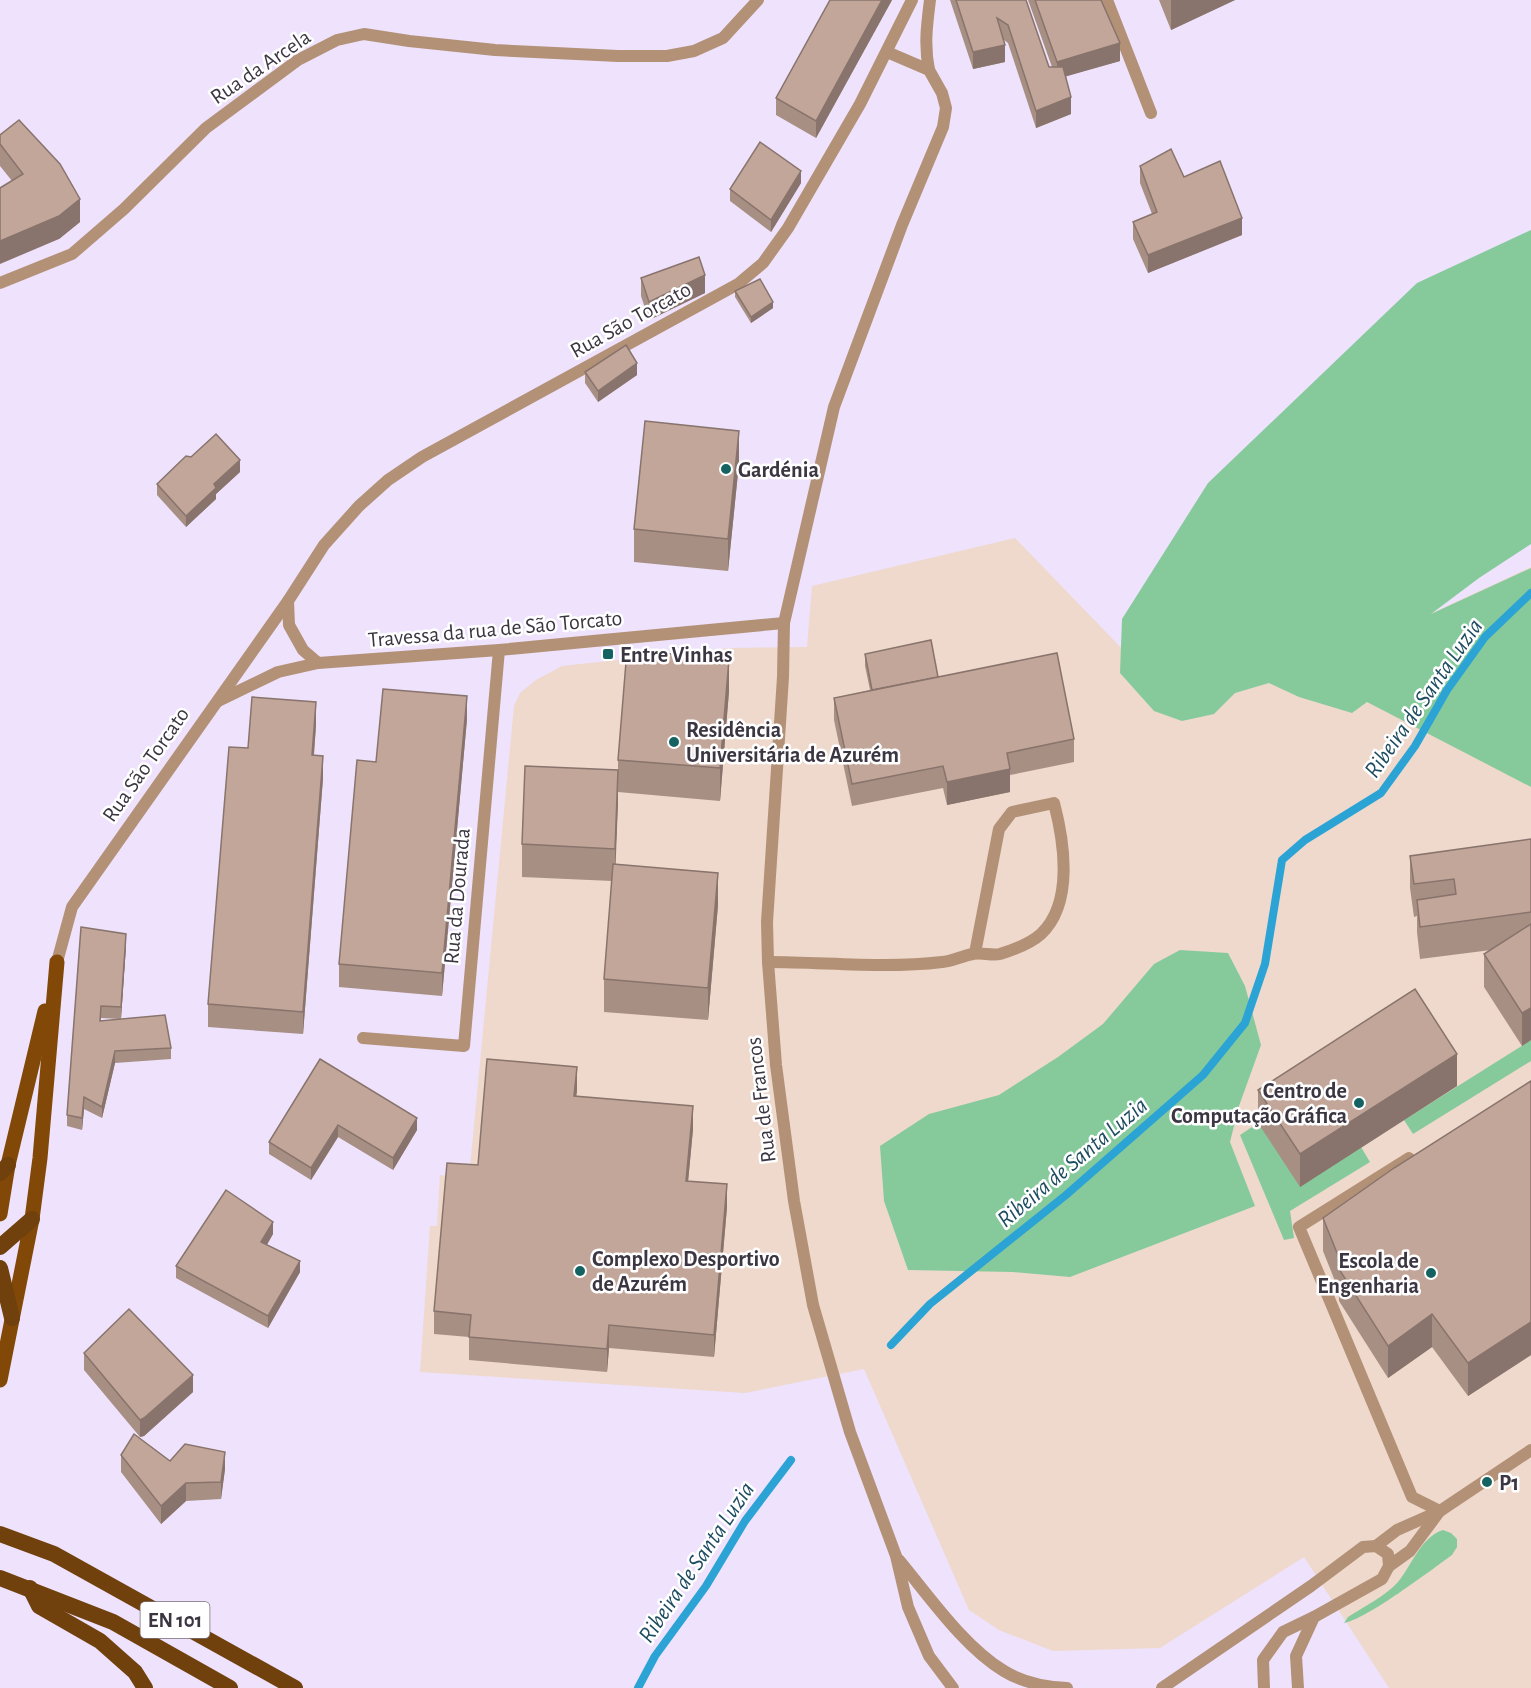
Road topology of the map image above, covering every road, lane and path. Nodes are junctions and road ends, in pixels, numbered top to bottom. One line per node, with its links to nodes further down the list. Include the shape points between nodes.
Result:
1 (758, 0): 8 (street, Rua da Arcela, via 723,38 694,51 667,56 495,50 364,34 337,40 298,60 206,128 72,254)
2 (912, 0): 5 (street, Rua São Torcato)
3 (930, 0): 6 (street, via 926,32)
4 (1107, 0): 7 (street)
5 (888, 52): 6 (street); 9 (street, Rua São Torcato, via 794,218 763,263 738,284 422,457 388,480 324,545)
6 (929, 70): 10 (street, Rua de Francos, via 946,108 943,127 834,406)
7 (1151, 113)
8 (0, 283)
9 (288, 601): 12 (street, via 289,625 303,650); 13 (street, Rua São Torcato)
10 (784, 623): 11 (street, Travessa da rua de São Torcato); 16 (street, Rua de Francos)
11 (499, 650): 12 (street, Travessa da rua de São Torcato); 17 (street, Rua da Dourada, via 464,1046)
12 (318, 663): 13 (street, Travessa da rua de São Torcato, via 278,672)
13 (217, 701): 15 (street, Rua São Torcato, via 72,907)
14 (975, 953): 14 (street, via 997,955 1016,948 1041,934 1054,915 1062,890 1064,860 1054,803 1012,812 999,829); 16 (street, via 944,962 873,966)
15 (57, 962): 19 (main road, Rua São Torcato); 21 (main road, Rua São Torcato)
16 (768, 962): 30 (street, Rua de Francos, via 786,1145 813,1305 850,1432)
17 (363, 1038)
18 (1418, 1153): 27 (street, via 1299,1227 1412,1497)
19 (4, 1169): 20 (main road, Rua São Torcato)
20 (0, 1214)
21 (32, 1219): 22 (highway); 24 (main road, Rua São Torcato)
22 (0, 1247)
23 (0, 1268): 24 (highway)
24 (12, 1318): 25 (main road, Rua São Torcato)
25 (0, 1380)
26 (1531, 1450): 27 (street)
27 (1440, 1511): 29 (street, via 1397,1530); 31 (street, via 1410,1551)
28 (0, 1534): 37 (highway, EN 101, via 54,1554)
29 (1376, 1546): 31 (street, via 1388,1554); 40 (street, via 1363,1547)
30 (896, 1556): 38 (street, Rua de Francos, via 908,1607 929,1656); 39 (street, Rua de Francos, via 977,1651 1006,1673 1048,1687)
31 (1389, 1566): 34 (street, via 1382,1579)
32 (0, 1578): 33 (highway, EN 101)
33 (30, 1588): 35 (highway, via 39,1606 100,1641 135,1672); 36 (highway, EN 101, via 114,1622)
34 (1314, 1617): 41 (street, via 1283,1632 1263,1660); 42 (street, via 1296,1656)
35 (145, 1688)
36 (230, 1688)
37 (295, 1688)
38 (953, 1688)
39 (1067, 1688)
40 (1162, 1688)
41 (1264, 1688)
42 (1298, 1688)

